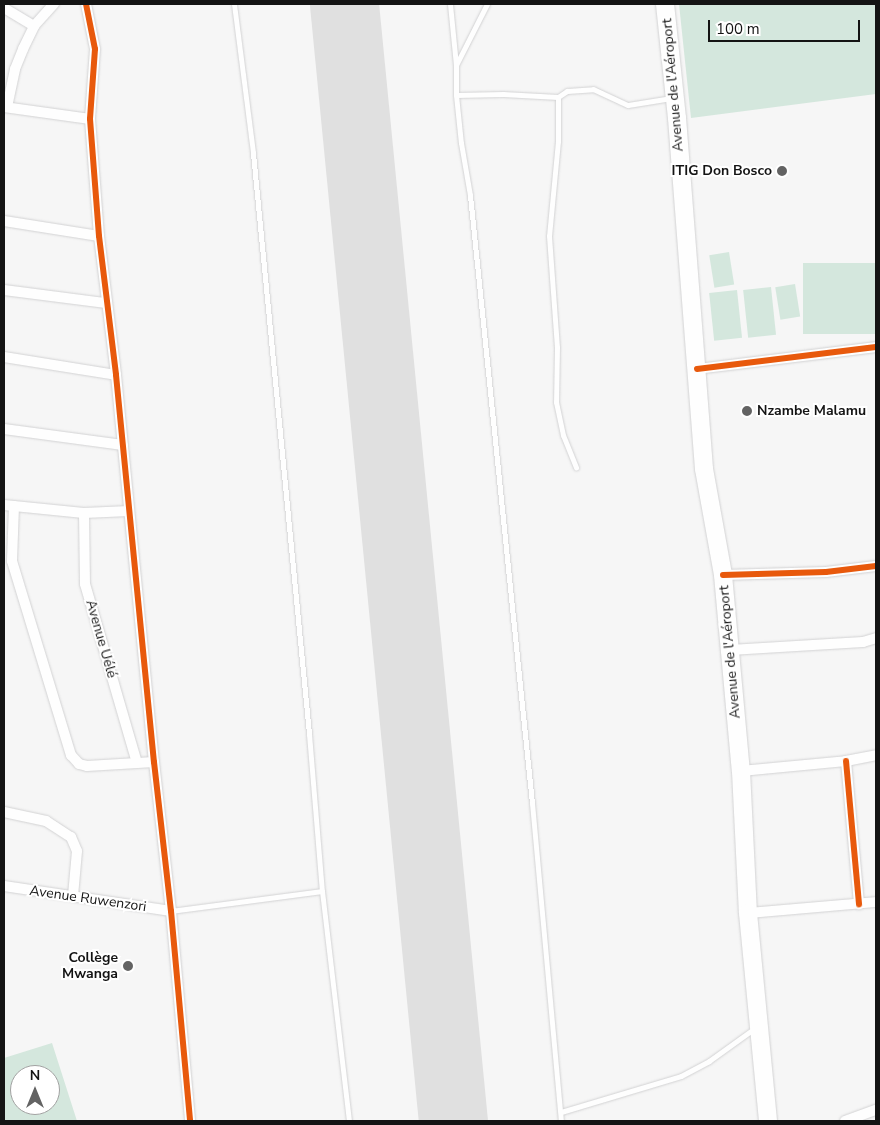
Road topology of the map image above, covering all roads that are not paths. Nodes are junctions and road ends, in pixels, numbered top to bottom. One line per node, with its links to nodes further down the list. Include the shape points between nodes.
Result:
1 (54, 4): 8 (street)
2 (86, 4): 14 (street, via 95,49)
3 (234, 4): 40 (lane, via 253,154)
4 (450, 4): 9 (lane)
5 (487, 4): 9 (lane)
6 (665, 4): 12 (highway, Avenue de l'Aéroport)
7 (4, 8): 8 (street)
8 (34, 26): 13 (street, via 18,59)
9 (456, 65): 10 (lane)
10 (456, 95): 11 (lane); 48 (lane, via 470,195)
11 (558, 97): 12 (lane, via 567,91 593,88 628,106); 25 (lane, via 558,141 549,236 557,347 556,402 563,435)
12 (675, 98): 21 (highway, Avenue de l'Aéroport)
13 (5, 107): 14 (street)
14 (90, 120): 16 (street)
15 (4, 222): 16 (street)
16 (99, 236): 18 (street)
17 (4, 290): 18 (street)
18 (106, 303): 22 (street)
19 (876, 346): 21 (street)
20 (4, 357): 22 (street)
21 (697, 369): 30 (highway, Avenue de l'Aéroport, via 704,470)
22 (116, 375): 24 (street)
23 (4, 429): 24 (street)
24 (123, 445): 27 (street)
25 (576, 468)
26 (9, 506): 28 (street); 36 (street, via 12,561 71,754 79,764 87,766)
27 (130, 511): 28 (street); 35 (street)
28 (84, 513): 36 (street, Avenue Uélé, via 85,584)
29 (876, 566): 30 (street, via 826,572)
30 (723, 575): 32 (highway, Avenue de l'Aéroport)
31 (876, 638): 32 (street, via 863,642)
32 (730, 650): 37 (highway, Avenue de l'Aéroport)
33 (876, 755): 34 (street)
34 (846, 761): 37 (street); 43 (street)
35 (154, 762): 36 (street); 44 (street)
36 (137, 763)
37 (741, 771): 45 (highway, Avenue de l'Aéroport)
38 (4, 812): 41 (street, via 46,821 71,837 77,851)
39 (4, 886): 41 (street, Avenue Ruwenzori)
40 (322, 891): 44 (lane); 50 (lane)
41 (73, 896): 44 (street, Avenue Ruwenzori)
42 (876, 902): 43 (street)
43 (859, 904): 45 (street)
44 (171, 911): 49 (street)
45 (748, 913): 46 (highway, Avenue de l'Aéroport)
46 (759, 1026): 48 (lane, via 681,1076); 52 (highway, Avenue de l'Aéroport)
47 (876, 1110): 53 (street)
48 (561, 1112): 51 (lane)
49 (190, 1121)
50 (349, 1121)
51 (561, 1121)
52 (768, 1121)
53 (845, 1121)

